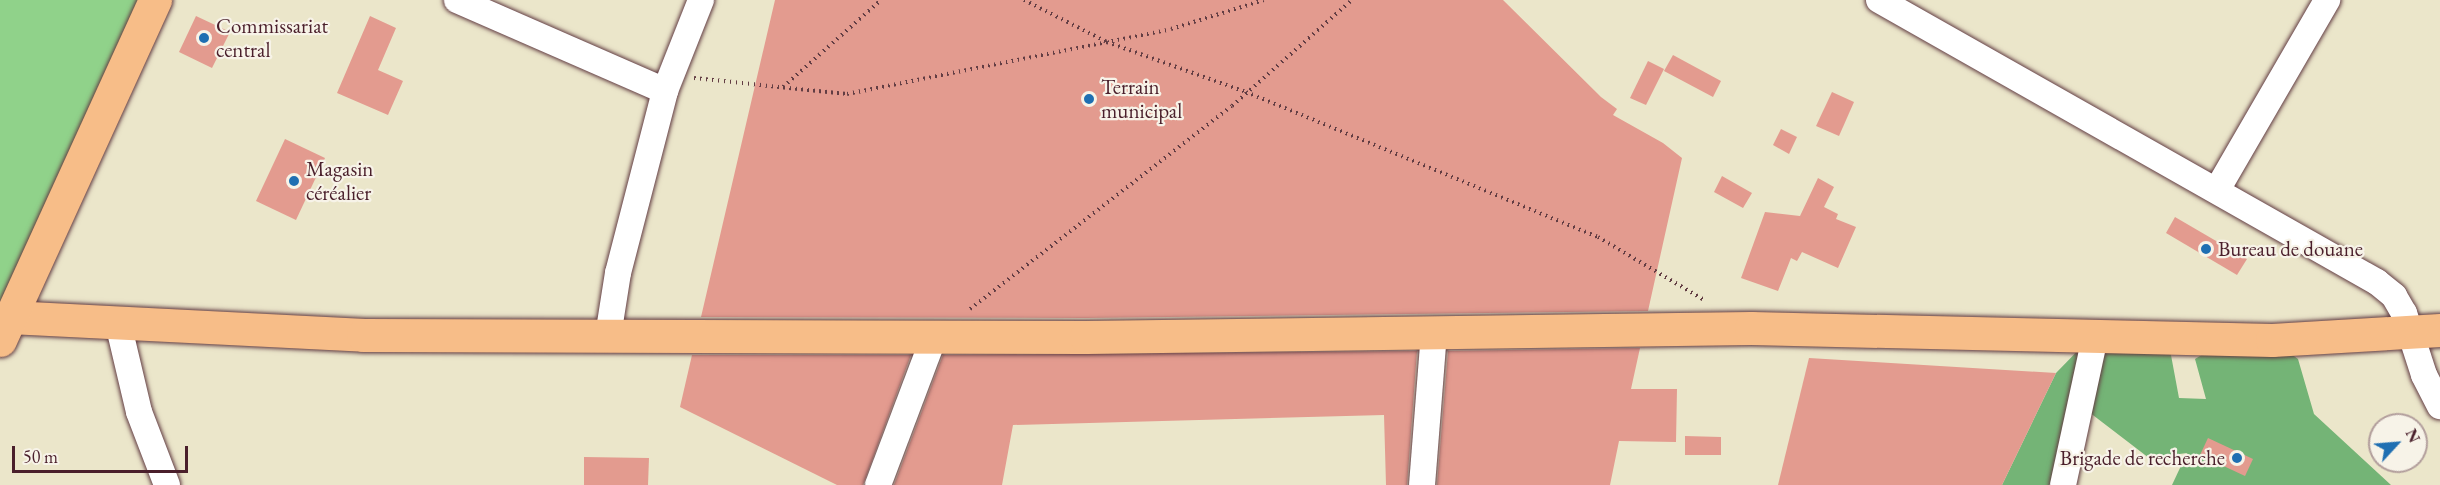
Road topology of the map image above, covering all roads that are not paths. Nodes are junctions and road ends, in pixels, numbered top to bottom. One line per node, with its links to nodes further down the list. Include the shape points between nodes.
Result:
1 (458, 0): 6 (street)
2 (701, 0): 6 (street)
3 (1879, 0): 7 (street)
4 (2328, 0): 7 (street)
5 (147, 2): 9 (main road)
6 (668, 83): 12 (street, via 618,273)
7 (2217, 190): 11 (street, via 2377,282)
8 (118, 323): 9 (main road); 12 (main road, via 363,335); 16 (street, via 139,412)
9 (5, 328)
10 (1434, 331): 13 (main road); 14 (main road, via 1762,328); 18 (street)
11 (2426, 332): 14 (main road, via 2272,340); 15 (street, via 2424,375)
12 (608, 336): 13 (main road)
13 (934, 337): 17 (street)
14 (2095, 338): 19 (street)
15 (2440, 406)
16 (167, 485)
17 (878, 485)
18 (1422, 485)
19 (2063, 485)

